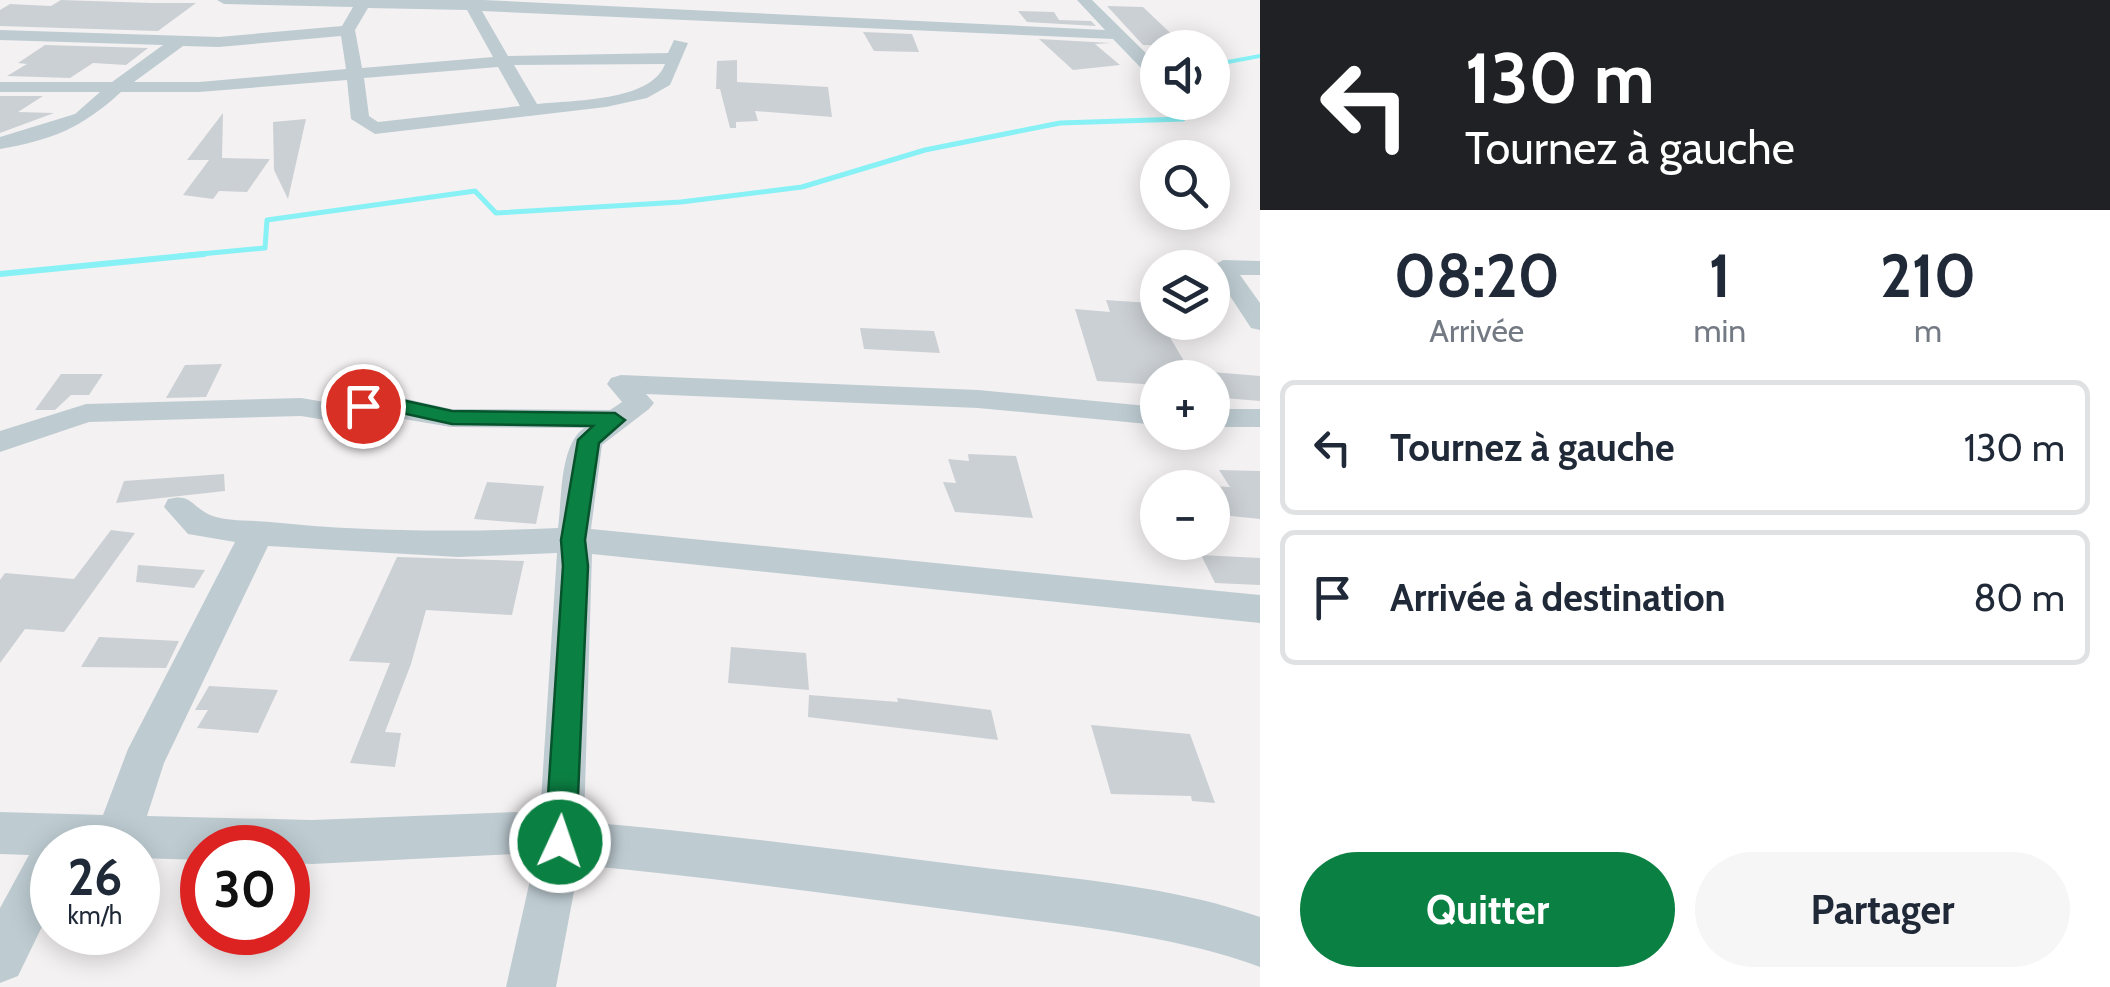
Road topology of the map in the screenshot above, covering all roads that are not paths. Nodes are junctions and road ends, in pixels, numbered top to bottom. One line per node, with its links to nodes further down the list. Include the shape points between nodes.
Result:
1 (1084, 0): 8 (street)
2 (363, 2): 3 (street); 4 (street); 6 (street)
3 (475, 3): 5 (street); 11 (street)
4 (222, 6): 9 (street)
5 (688, 8): 8 (street); 10 (street)
6 (347, 30): 9 (street); 13 (street)
7 (0, 35): 9 (street)
8 (1120, 35): 12 (street)
9 (180, 40): 15 (street)
10 (672, 58): 11 (street); 16 (street, via 669,75 646,91)
11 (503, 60): 13 (street); 16 (street)
12 (1140, 60)
13 (352, 75): 15 (street, via 199,88); 16 (street, via 360,119 376,128)
14 (0, 87): 15 (street)
15 (116, 87): 17 (street, via 82,118)
16 (532, 111)
17 (0, 143)
18 (1260, 268): 19 (street, via 1222,267)
19 (1260, 322)
20 (1140, 414): 23 (street, via 978,399 621,384 639,403)
21 (1230, 418): 22 (street)
22 (1260, 418)
23 (615, 420): 24 (street, via 452,418 374,405 324,411 148,409 86,413); 27 (street, via 588,440)
24 (0, 442)
25 (180, 507): 26 (street, via 200,526)
26 (256, 533): 27 (street, via 458,545); 29 (street, via 143,762)
27 (573, 540): 28 (street); 33 (street)
28 (1260, 609)
29 (122, 825)
30 (0, 833): 32 (street)
31 (160, 837): 33 (street, via 312,842 516,833)
32 (30, 840)
33 (560, 842): 35 (street, via 1092,905 1220,928); 37 (street)
34 (30, 902): 36 (street)
35 (1260, 942)
36 (0, 958)
37 (531, 987)

